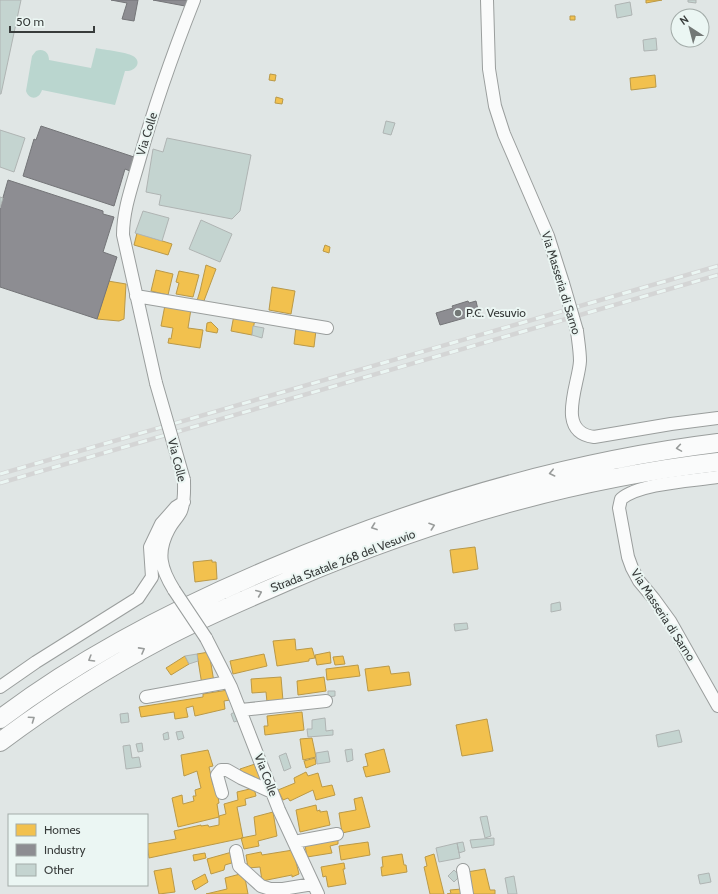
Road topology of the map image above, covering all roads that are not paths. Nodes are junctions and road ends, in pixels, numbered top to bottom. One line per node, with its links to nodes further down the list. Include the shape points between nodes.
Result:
1 (194, 0): 3 (street, Via Colle, via 156,107 125,208 123,235)
2 (487, 0): 5 (street, Via Masseria di Sarno, bridge, via 490,69 495,106 504,134 548,236 577,330 580,362 571,405 574,424 579,432 594,437)
3 (136, 296): 4 (street); 9 (street, Via Colle, bridge, via 156,383 184,480)
4 (327, 328)
5 (718, 418)
6 (718, 443): 16 (highway, Strada Statale 268 del Vesuvio, one-way to 16, via 682,447 540,476 432,507 314,550 233,585 154,624 68,672)
7 (718, 462): 17 (highway, Strada Statale 268 del Vesuvio, one-way to 7, via 82,686 163,639 327,564 436,525 545,493)
8 (718, 477): 14 (street, Via Masseria di Sarno, via 634,491 621,499 619,508 628,557 636,576 670,621)
9 (184, 502): 10 (street, Via Colle, bridge, via 162,546 160,561 165,576 206,638); 11 (street, via 161,524 150,547 152,578 138,598 36,662)
10 (228, 682): 12 (street); 15 (street, Via Colle)
11 (0, 688)
12 (146, 697)
13 (326, 701): 15 (street)
14 (718, 706)
15 (241, 710): 18 (street, Via Colle)
16 (0, 719)
17 (0, 742)
18 (272, 792): 19 (street, via 227,770 221,770 218,776); 21 (street, Via Colle)
19 (222, 793)
20 (337, 834): 21 (street)
21 (294, 842): 24 (street, Via Colle)
22 (236, 851): 24 (street, via 239,866 261,886 270,889)
23 (463, 870): 25 (street)
24 (315, 889)
25 (467, 894)

